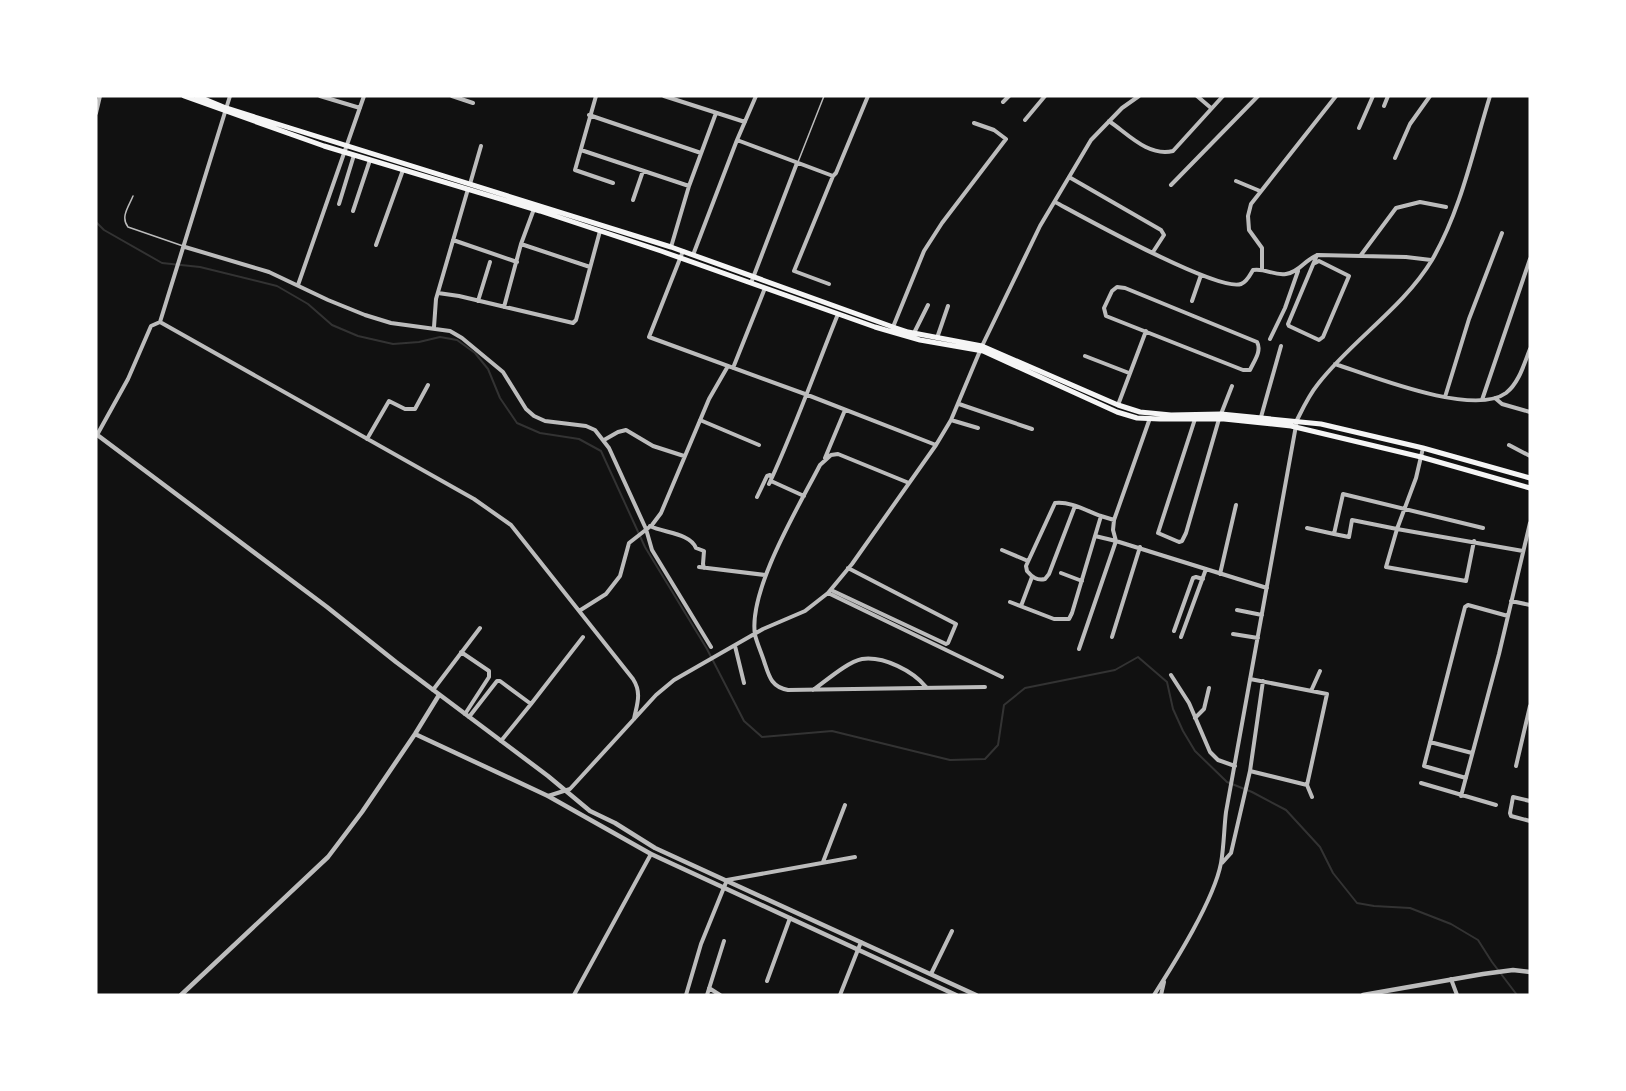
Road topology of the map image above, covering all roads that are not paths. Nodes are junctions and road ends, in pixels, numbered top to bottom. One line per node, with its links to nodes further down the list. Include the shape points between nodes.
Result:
1 (100, 96): 30 (street)
2 (184, 96): 29 (main road)
3 (197, 96): 29 (main road)
4 (230, 96): 29 (street)
5 (320, 96): 27 (street)
6 (364, 96): 27 (street)
7 (452, 96): 25 (street)
8 (596, 96): 32 (street)
9 (664, 96): 31 (street)
10 (756, 96): 35 (street)
11 (824, 96): 46 (lane)
12 (868, 96): 49 (street)
13 (1009, 96): 24 (street)
14 (1045, 96): 33 (street)
15 (1139, 96): 34 (street)
16 (1197, 96): 28 (street)
17 (1223, 96): 28 (street)
18 (1258, 96): 53 (street)
19 (1336, 96): 56 (street)
20 (1373, 96): 37 (street)
21 (1388, 96): 26 (street)
22 (1430, 96): 44 (street, via 1410,124)
23 (1490, 96): 77 (street, via 1458,204)
24 (1003, 102)
25 (473, 103)
26 (1384, 106)
27 (360, 108): 40 (street)
28 (1211, 108): 34 (street, via 1173,151 1164,153 1149,149)
29 (226, 110): 40 (main road); 69 (street)
30 (96, 113)
31 (716, 113): 35 (street); 42 (street)
32 (590, 115): 41 (street); 42 (street)
33 (1025, 120)
34 (1109, 121): 50 (street, via 1091,140)
35 (745, 122): 38 (street)
36 (974, 123): 98 (street, via 1006,139 924,251)
37 (1359, 128)
38 (737, 140): 46 (street); 73 (street)
39 (481, 146): 55 (street)
40 (346, 149): 43 (main road); 55 (main road); 87 (street)
41 (581, 150): 48 (street); 52 (street, via 575,170)
42 (701, 153): 54 (street)
43 (354, 155): 45 (main road); 60 (street)
44 (1395, 158)
45 (370, 160): 47 (main road); 63 (street)
46 (797, 163): 49 (street); 85 (street)
47 (404, 170): 55 (main road); 67 (street)
48 (644, 171): 54 (street); 58 (street)
49 (832, 176): 86 (street, via 794,271)
50 (1070, 177): 59 (street); 71 (street, via 1161,230 1164,235)
51 (1236, 181): 56 (street)
52 (613, 183)
53 (1171, 185)
54 (689, 186): 70 (street)
55 (469, 187): 62 (main road); 66 (street); 70 (main road)
56 (1260, 191): 82 (street, via 1248,216 1249,230 1262,248)
57 (133, 196): 69 (lane, via 125,215 128,227)
58 (633, 200)
59 (1055, 202): 71 (street); 104 (street)
60 (339, 204)
61 (1446, 207): 75 (street, via 1420,202 1396,208)
62 (534, 209): 64 (main road); 68 (street)
63 (353, 211)
64 (600, 231): 72 (main road); 81 (street)
65 (1502, 233): 113 (street)
66 (453, 240): 79 (street); 89 (street)
67 (376, 244)
68 (521, 244): 79 (street); 81 (street)
69 (185, 247): 87 (street, via 251,266); 96 (street)
70 (671, 247): 72 (main road)
71 (1153, 252): 84 (street)
72 (681, 254): 73 (main road); 85 (main road); 108 (street, via 649,338)
73 (693, 255): 85 (main road)
74 (1318, 255): 75 (street); 80 (street); 83 (street, via 1310,257)
75 (1361, 255): 77 (street)
76 (1530, 259): 115 (street)
77 (1432, 260): 107 (street, via 1405,295)
78 (490, 262): 90 (street)
79 (517, 262): 94 (street)
80 (1315, 263): 80 (street, via 1288,324 1319,340 1349,276 1330,265)
81 (590, 267): 94 (street, via 573,323)
82 (1262, 268): 83 (street, via 1284,275); 84 (street, via 1253,270 1240,284)
83 (1298, 270): 102 (street)
84 (1202, 275): 91 (street)
85 (752, 280): 88 (main road); 98 (main road)
86 (830, 284)
87 (298, 285): 97 (street, via 365,315 391,323)
88 (765, 288): 95 (main road); 108 (street)
89 (438, 293): 90 (street); 97 (street)
90 (478, 301): 94 (street)
91 (1192, 301)
92 (928, 305): 100 (street)
93 (948, 306): 101 (street)
94 (504, 307)
95 (838, 314): 104 (main road, via 911,338); 112 (street)
96 (160, 322): 130 (street, via 151,326 128,380); 131 (street)
97 (434, 327): 132 (street, via 462,338 503,372 534,416 557,424 586,426)
98 (893, 327): 100 (main road)
99 (1146, 331): 99 (street, via 1106,316 1104,308 1117,287 1257,342 1259,351 1247,371); 109 (street)
100 (914, 333): 101 (main road)
101 (937, 338): 104 (main road)
102 (1270, 339)
103 (1281, 346): 121 (street)
104 (981, 349): 116 (street); 117 (main road); 122 (main road, via 1117,412)
105 (1530, 351): 114 (street, via 1515,384)
106 (1085, 356): 109 (street)
107 (1335, 364): 113 (street); 126 (street, via 1316,386)
108 (730, 367): 112 (street); 124 (street)
109 (1129, 373): 117 (street)
110 (428, 384): 131 (street, via 415,409 389,401)
111 (1232, 386): 120 (street)
112 (806, 394): 118 (street); 142 (street)
113 (1445, 397): 115 (street)
114 (1495, 398): 115 (street); 119 (street)
115 (1482, 400)
116 (959, 404): 125 (street); 129 (street)
117 (1118, 405): 120 (main road, via 1140,412)
118 (844, 410): 134 (street); 140 (street)
119 (1530, 412)
120 (1220, 416): 121 (main road); 123 (main road); 123 (street, via 1186,533 1179,542 1158,533); 127 (main road)
121 (1261, 417): 126 (main road)
122 (1150, 418): 123 (main road); 151 (street)
123 (1195, 419)
124 (700, 420): 133 (street); 137 (street)
125 (951, 420): 128 (street); 134 (street)
126 (1297, 420): 127 (street); 136 (main road)
127 (1295, 427): 139 (main road); 173 (street)
128 (978, 428)
129 (1032, 429)
130 (97, 434): 204 (street)
131 (368, 438): 180 (street, via 511,525)
132 (604, 440): 137 (street, via 626,430 653,446); 153 (street)
133 (759, 445)
134 (936, 445): 143 (street)
135 (1509, 445): 138 (street)
136 (1423, 448): 139 (street); 141 (main road)
137 (684, 456): 153 (street, via 661,513)
138 (1530, 456)
139 (1421, 457): 144 (main road); 149 (street)
140 (825, 459): 143 (street, via 831,454 846,457); 145 (street)
141 (1530, 478)
142 (771, 481): 145 (street); 146 (street, via 767,476)
143 (909, 483): 165 (street)
144 (1530, 488)
145 (804, 496): 169 (street)
146 (757, 497)
147 (1236, 505): 168 (street)
148 (1075, 506): 150 (street); 164 (street, via 1055,503); 170 (street, via 1049,574 1041,580)
149 (1403, 510): 155 (street); 156 (street); 157 (street, via 1343,494)
150 (1101, 516): 151 (street); 158 (street)
151 (1114, 520): 159 (street)
152 (1530, 523): 163 (street)
153 (648, 528): 169 (street, via 688,538 696,549 704,551 702,568); 180 (street, via 629,543 621,576 606,594); 192 (street, via 652,550)
154 (1307, 528): 157 (street)
155 (1483, 528)
156 (1397, 529): 157 (street, via 1352,519 1349,537); 160 (street); 160 (street, via 1386,567 1466,581)
157 (1334, 534)
158 (1095, 536): 159 (street); 172 (street)
159 (1116, 538): 161 (street); 193 (street)
160 (1474, 541): 163 (street)
161 (1140, 547): 166 (street); 188 (street)
162 (1002, 550): 164 (street)
163 (1523, 551): 175 (street)
164 (1028, 561): 170 (street, via 1027,571)
165 (848, 568): 174 (street); 174 (street, via 956,624 948,643)
166 (1206, 570): 168 (street); 171 (street)
167 (1061, 573): 172 (street)
168 (1220, 574): 173 (street)
169 (765, 575): 185 (street, via 759,592)
170 (1032, 577): 178 (street)
171 (1203, 579): 184 (street, via 1193,578); 189 (street)
172 (1082, 581): 178 (street, via 1069,619 1054,619)
173 (1267, 588): 181 (street)
174 (829, 592): 185 (street, via 805,611); 197 (street)
175 (1511, 601): 177 (street); 182 (street)
176 (1010, 602): 178 (street)
177 (1530, 605)
178 (1021, 606)
179 (1237, 610): 181 (street)
180 (579, 611): 212 (street, via 638,687)
181 (1262, 615): 190 (street)
182 (1508, 616): 215 (street, via 1465,607); 216 (street)
183 (480, 628): 194 (street)
184 (1174, 631)
185 (755, 634): 191 (street); 205 (street, via 770,677 778,688)
186 (1233, 634): 190 (street)
187 (583, 637): 208 (street)
188 (1112, 637)
189 (1181, 637)
190 (1258, 638): 198 (street)
191 (735, 646): 200 (street); 212 (street, via 674,680)
192 (711, 647)
193 (1079, 649)
194 (461, 652): 204 (street); 210 (street, via 489,671)
195 (1320, 671): 206 (street)
196 (1171, 675): 211 (street)
197 (1002, 677)
198 (1250, 679): 199 (street); 217 (street)
199 (1263, 681): 206 (street); 219 (street)
200 (744, 682)
201 (985, 687): 202 (street)
202 (927, 688): 205 (street); 205 (street, via 904,669 863,659)
203 (1209, 688): 211 (street, via 1203,709)
204 (433, 690): 207 (street)
205 (813, 690)
206 (1311, 691): 222 (street, via 1327,694)
207 (439, 695): 210 (street); 213 (street)
208 (531, 704): 210 (street, via 497,681); 214 (street)
209 (1530, 706): 218 (street)
210 (467, 716): 214 (street)
211 (1195, 718): 217 (street, via 1210,752 1218,760)
212 (633, 720): 223 (street, via 570,789)
213 (416, 734): 224 (street); 249 (street, via 328,857)
214 (501, 741): 223 (street)
215 (1430, 742): 216 (street); 220 (street, via 1424,766)
216 (1472, 753): 220 (street)
217 (1235, 766): 234 (street)
218 (1516, 766)
219 (1250, 771): 222 (street); 234 (street, via 1231,853)
220 (1466, 778): 225 (street)
221 (1420, 783): 225 (street)
222 (1308, 785): 226 (street)
223 (565, 789): 224 (street); 235 (street, via 590,811 653,847)
224 (548, 796): 231 (street)
225 (1461, 796): 229 (street)
226 (1312, 797)
227 (1530, 801): 230 (street, via 1513,797 1510,813)
228 (845, 805): 233 (street)
229 (1496, 806)
230 (1530, 821)
231 (651, 854): 236 (street); 250 (street)
232 (855, 857): 233 (street)
233 (823, 863): 235 (street)
234 (1221, 864): 244 (street, via 1209,898)
235 (727, 880): 236 (street); 240 (street)
236 (723, 887): 237 (street); 251 (street)
237 (790, 918): 241 (street); 246 (street)
238 (952, 931): 243 (street)
239 (724, 941): 247 (street)
240 (861, 942): 241 (street); 243 (street)
241 (858, 950): 254 (street); 255 (street)
242 (1530, 972): 245 (street, via 1513,970)
243 (931, 974): 256 (street)
244 (1167, 975): 257 (street); 258 (street)
245 (1451, 980): 248 (street); 260 (street)
246 (767, 981)
247 (709, 988): 252 (street); 253 (street)
248 (1388, 993): 259 (street)
249 (181, 995)
250 (574, 995)
251 (686, 995)
252 (707, 995)
253 (720, 995)
254 (840, 995)
255 (956, 995)
256 (976, 995)
257 (1154, 995)
258 (1161, 995)
259 (1363, 995)
260 (1457, 995)

